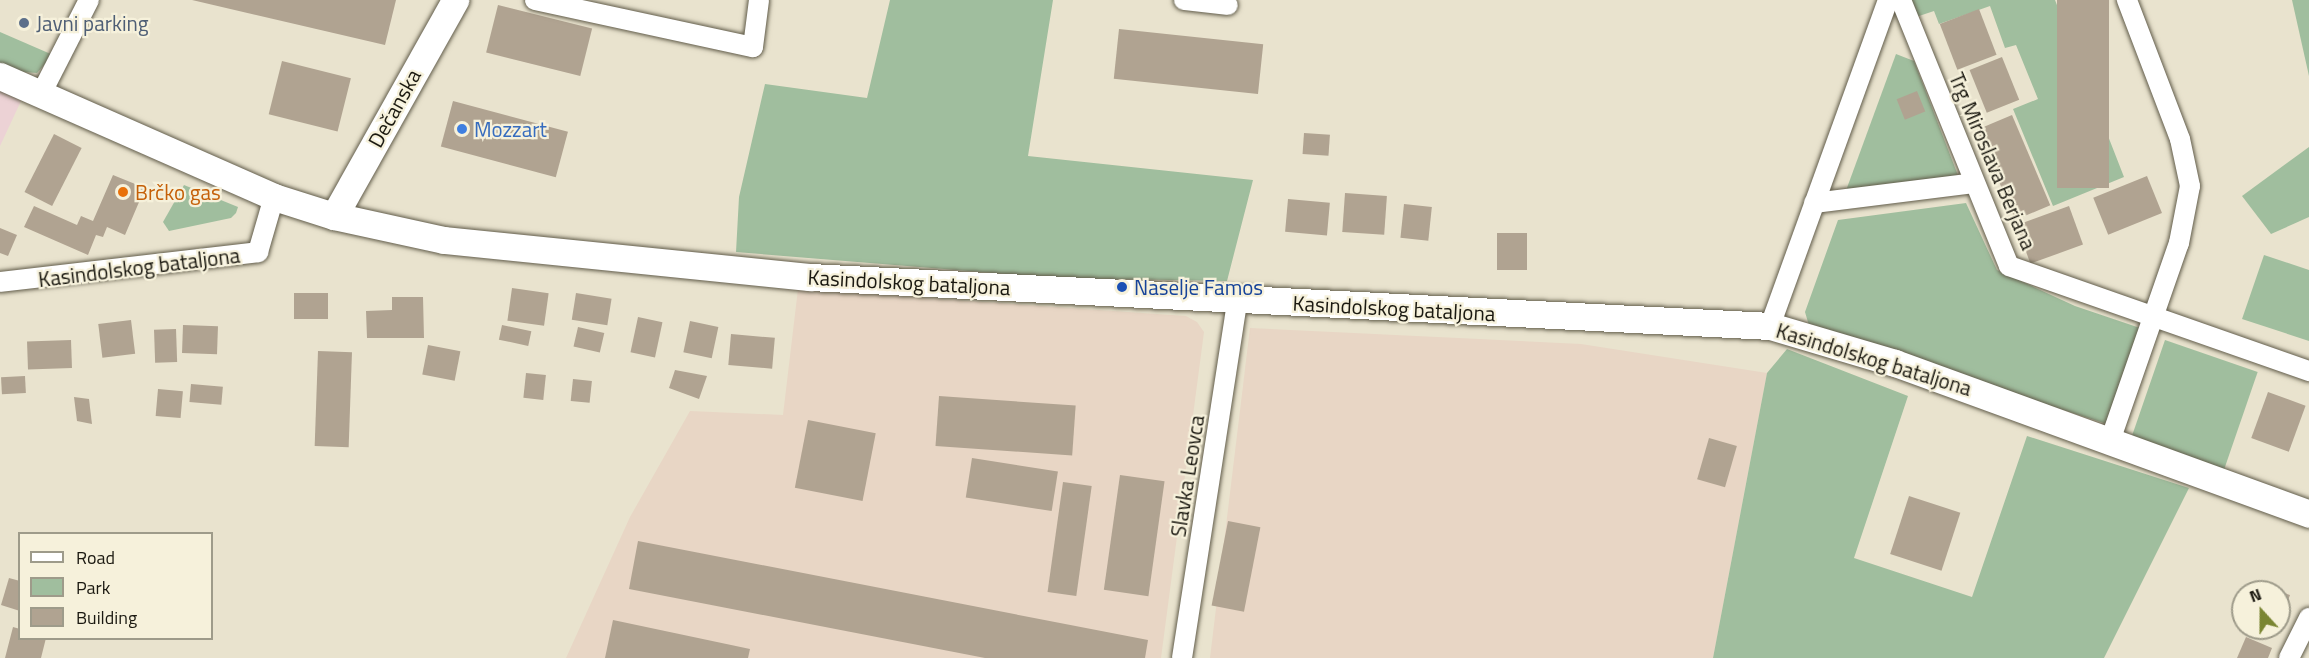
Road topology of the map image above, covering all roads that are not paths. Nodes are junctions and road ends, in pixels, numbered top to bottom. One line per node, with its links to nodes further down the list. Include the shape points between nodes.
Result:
1 (89, 0): 11 (street)
2 (455, 0): 15 (street, Dečanska)
3 (535, 0): 4 (street, via 753,47)
4 (759, 0)
5 (1184, 0): 9 (street)
6 (1888, 0): 14 (street)
7 (1901, 0): 12 (street, Trg Miroslava Berjana)
8 (2127, 0): 18 (street, via 2180,139 2190,186 2179,243)
9 (1228, 5)
10 (0, 76): 11 (street, Kasindolskog bataljona)
11 (40, 96): 13 (street, Kasindolskog bataljona)
12 (1974, 183): 14 (street); 18 (street, Trg Miroslava Berjana, via 2009,266)
13 (274, 197): 15 (street, Kasindolskog bataljona); 16 (street, Kasindolskog bataljona, via 258,252)
14 (1814, 203): 19 (street)
15 (334, 216): 17 (street, Kasindolskog bataljona, via 444,240 810,277)
16 (0, 282)
17 (1237, 301): 19 (street, Kasindolskog bataljona); 24 (street, Slavka Leovca)
18 (2154, 317): 20 (street, Trg Miroslava Berjana); 21 (street)
19 (1770, 326): 21 (street, Kasindolskog bataljona, via 1895,363)
20 (2309, 371)
21 (2111, 438): 22 (street, Kasindolskog bataljona)
22 (2309, 514)
23 (2309, 618): 25 (street)
24 (1182, 658)
25 (2289, 658)

